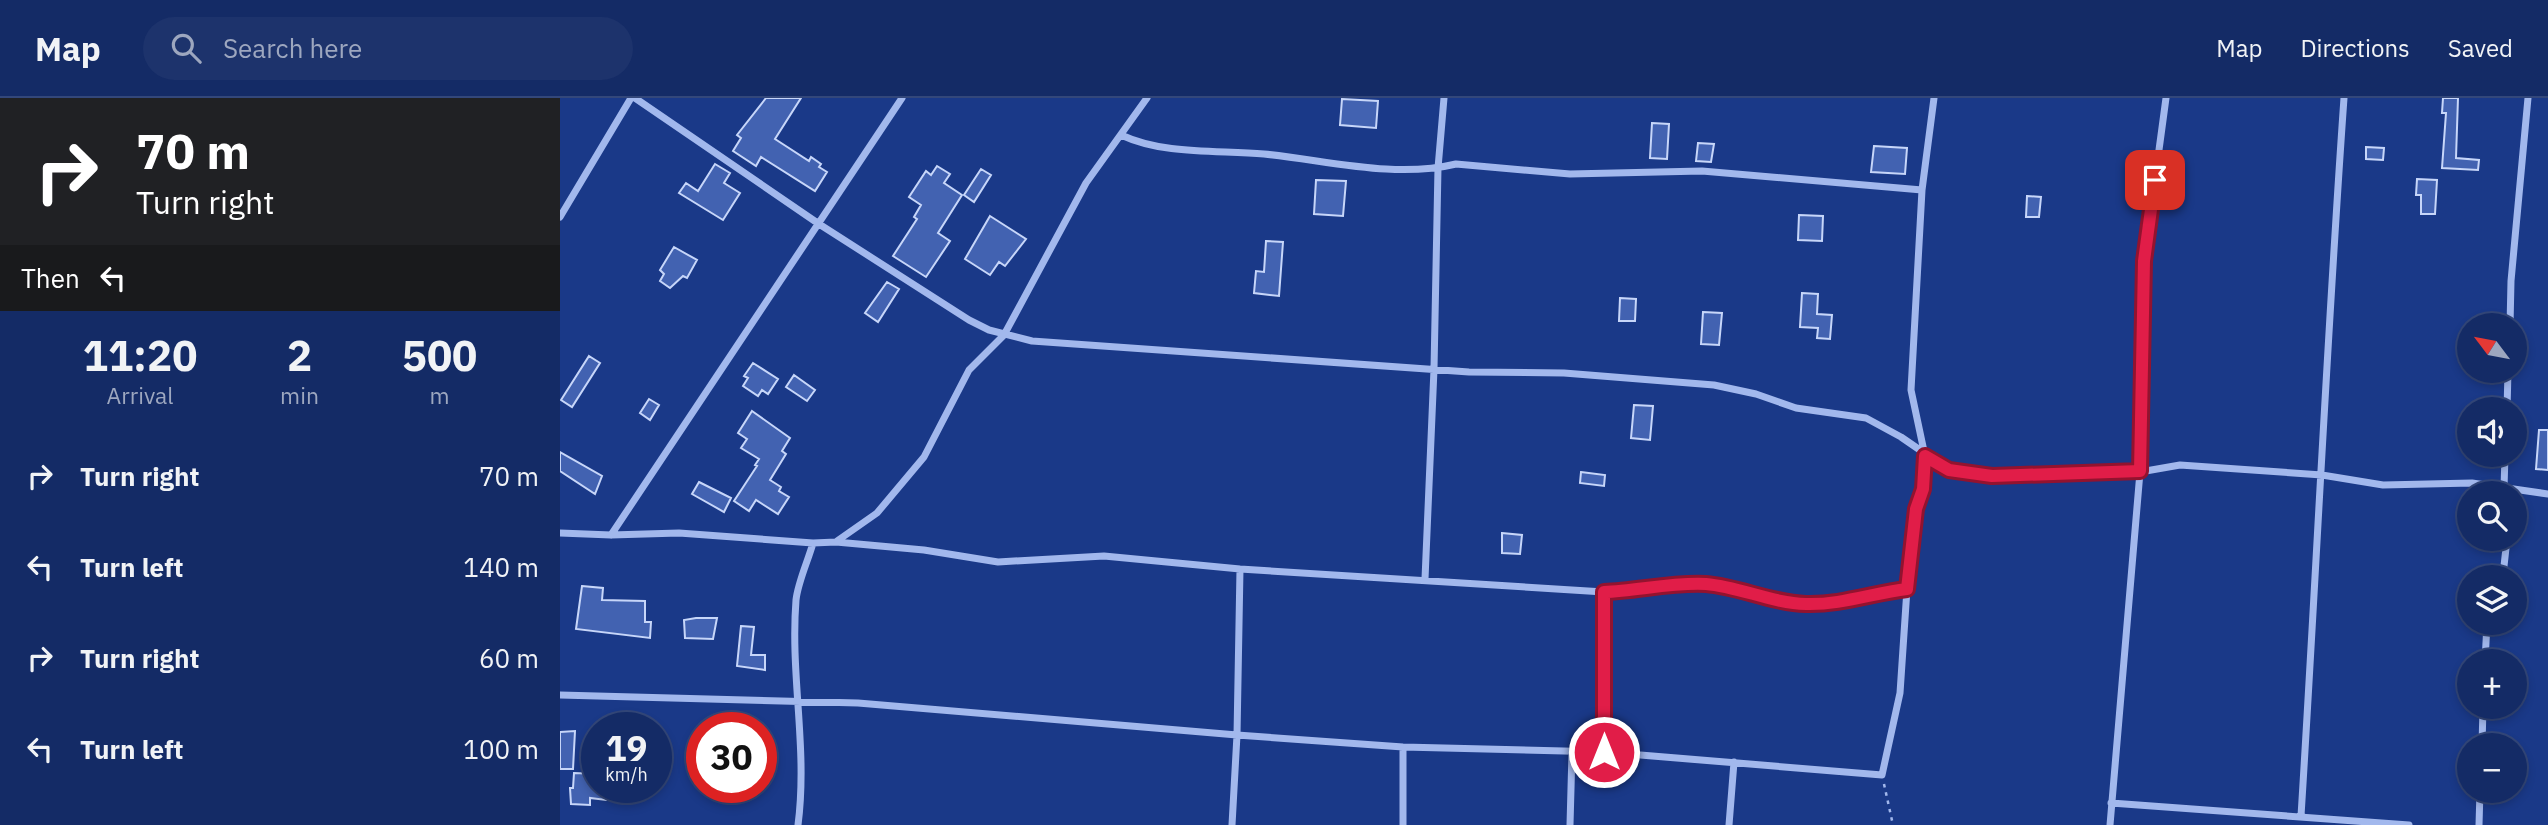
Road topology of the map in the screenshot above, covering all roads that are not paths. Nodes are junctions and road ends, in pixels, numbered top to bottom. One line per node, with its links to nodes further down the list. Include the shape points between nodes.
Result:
1 (633, 98): 12 (street); 13 (street)
2 (902, 98): 13 (street)
3 (1147, 98): 9 (street)
4 (1444, 98): 10 (street)
5 (1934, 98): 11 (street)
6 (2166, 98): 18 (street, via 2144,261)
7 (2344, 98): 19 (street)
8 (2528, 98): 14 (street)
9 (1121, 135): 10 (street, via 1158,147 1390,169); 15 (street, via 1086,183)
10 (1438, 168): 11 (street, via 1492,165 1570,174 1702,171); 16 (street)
11 (1922, 190): 17 (street, via 1911,390)
12 (560, 217)
13 (819, 224): 15 (street, via 969,320); 24 (street)
14 (2510, 313)
15 (1004, 335): 16 (street, via 1091,346); 25 (street, via 969,370 924,457 877,513)
16 (1434, 369): 17 (street, via 1564,373 1735,388 1796,408 1866,418 1902,437); 28 (street)
17 (1925, 456): 18 (street, via 1949,470 1992,476); 29 (street)
18 (2140, 471): 19 (street, via 2180,465); 38 (street)
19 (2322, 475): 20 (street, via 2383,485); 40 (street)
20 (2457, 483)
21 (2527, 492): 22 (street)
22 (2548, 494)
23 (560, 533): 24 (street)
24 (611, 536): 26 (street, via 679,533)
25 (836, 542): 26 (street); 27 (street, via 998,562 1104,556)
26 (813, 543): 32 (street, via 796,597)
27 (1240, 569): 28 (street); 33 (street)
28 (1425, 579): 30 (street)
29 (1907, 589): 30 (street, via 1805,604 1703,584); 37 (street, via 1900,693 1882,775)
30 (1604, 592): 36 (street)
31 (560, 695): 32 (street)
32 (796, 701): 33 (street); 41 (street, via 803,766)
33 (1237, 735): 34 (street); 42 (street)
34 (1403, 747): 35 (street); 43 (street)
35 (1572, 752): 36 (street); 44 (street)
36 (1604, 752): 37 (street)
37 (1734, 762): 45 (street)
38 (2111, 803): 40 (street); 46 (street)
39 (2480, 803): 48 (street)
40 (2301, 816): 47 (street)
41 (797, 825)
42 (1232, 825)
43 (1403, 825)
44 (1570, 825)
45 (1729, 825)
46 (2109, 825)
47 (2409, 825)
48 (2479, 825)

